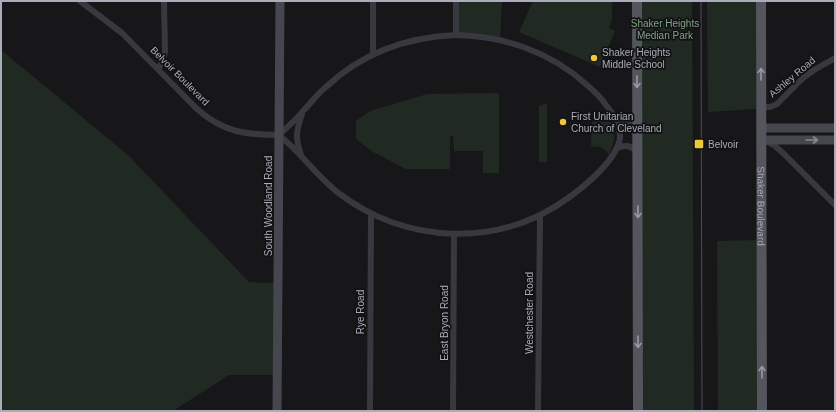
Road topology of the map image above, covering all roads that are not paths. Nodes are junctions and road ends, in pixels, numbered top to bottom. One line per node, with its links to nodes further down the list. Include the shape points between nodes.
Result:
1 (80, 1): 11 (street, Belvoir Boulevard, via 122,33)
2 (164, 1): 11 (street, via 164,54)
3 (280, 1): 19 (street, South Woodland Road)
4 (373, 1): 9 (street)
5 (456, 1): 8 (street)
6 (637, 1): 14 (main road, one-way to 14)
7 (761, 1): 12 (main road, Shaker Boulevard, one-way to 7)
8 (456, 35): 9 (street, via 411,41); 15 (street, via 500,40 542,55 580,79 604,102)
9 (373, 54): 13 (street, via 327,86)
10 (835, 58): 12 (street, Ashley Road, via 803,78 777,104)
11 (158, 69): 19 (street, Belvoir Boulevard, via 196,108 216,123 247,134)
12 (761, 108): 16 (main road, Shaker Boulevard)
13 (302, 112): 19 (street); 25 (street, via 297,132)
14 (637, 117): 15 (street, via 628,122); 24 (main road)
15 (617, 121): 23 (street, via 620,135)
16 (761, 128): 17 (street); 20 (main road, Shaker Boulevard)
17 (785, 128): 18 (street); 21 (street, via 780,134)
18 (835, 128)
19 (280, 135): 25 (street); 30 (street, South Woodland Road)
20 (761, 140): 21 (street); 26 (street, via 777,147); 35 (main road, Shaker Boulevard, one-way to 20)
21 (785, 140): 22 (street, one-way to 22)
22 (835, 140)
23 (617, 148): 24 (street, via 629,146); 28 (street, via 584,186)
24 (637, 152): 34 (main road, one-way to 34)
25 (301, 156): 27 (street, via 332,188)
26 (835, 205)
27 (371, 214): 29 (street, via 408,228); 31 (street, Rye Road)
28 (540, 216): 29 (street, via 500,229); 33 (street, Westchester Road)
29 (454, 234): 32 (street, East Bryon Road)
30 (277, 411)
31 (370, 411)
32 (453, 411)
33 (538, 411)
34 (638, 411)
35 (762, 411)

